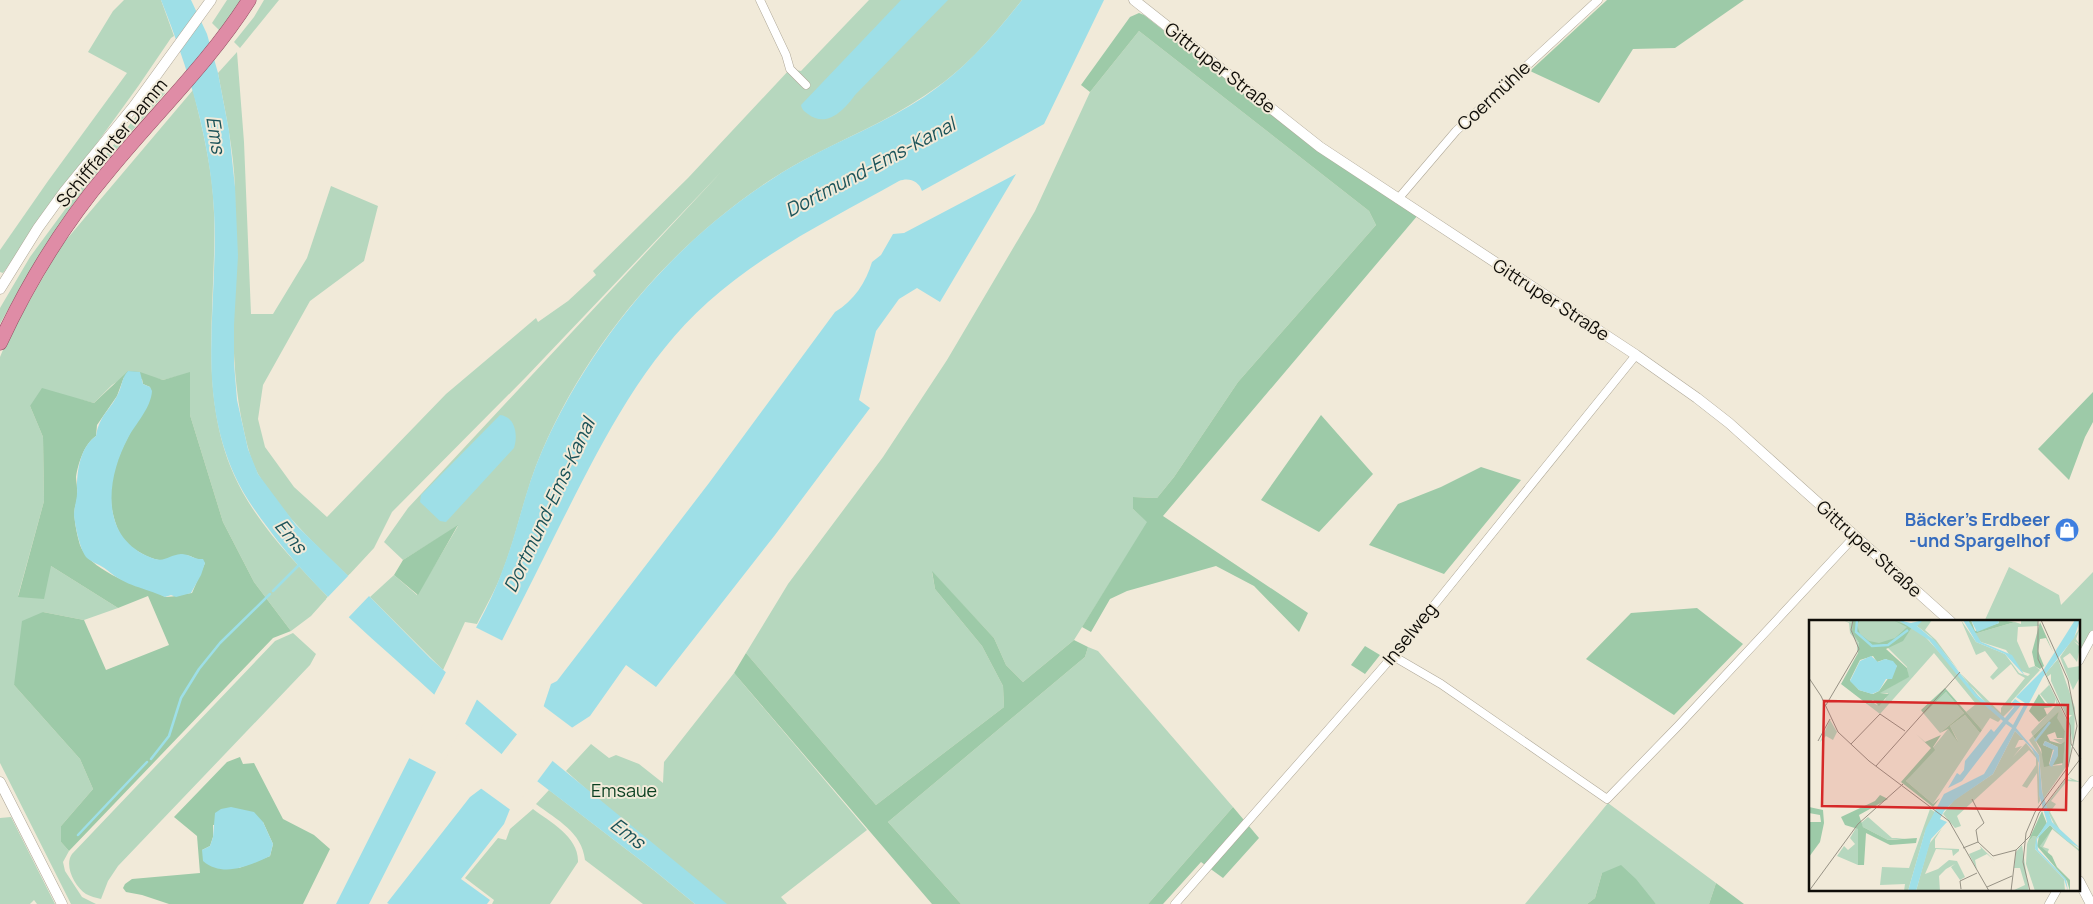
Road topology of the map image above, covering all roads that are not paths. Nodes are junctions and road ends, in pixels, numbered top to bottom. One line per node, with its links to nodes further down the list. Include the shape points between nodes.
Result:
1 (211, 0): 8 (street, via 154,79 59,199)
2 (249, 0): 9 (highway, Schifffahrter Damm, via 172,99 82,206 54,245)
3 (760, 0): 6 (street, via 790,69)
4 (1134, 0): 7 (street, Gittruper Straße, via 1320,147)
5 (1598, 0): 7 (street, Coermühle, via 1456,131)
6 (806, 84)
7 (1398, 199): 10 (street, Gittruper Straße)
8 (0, 289)
9 (0, 343)
10 (1636, 356): 11 (street, Gittruper Straße, via 1729,423); 14 (street, Inselweg)
11 (1855, 536): 12 (street, Gittruper Straße); 14 (street, via 1607,799 1440,684)
12 (1949, 620)
13 (2093, 635): 15 (street)
14 (1393, 656): 22 (street, Inselweg)
15 (2080, 659)
16 (2093, 780): 18 (street)
17 (0, 782): 21 (street)
18 (2080, 797)
19 (2080, 882): 24 (street)
20 (2056, 892): 23 (street)
21 (62, 904)
22 (1175, 904)
23 (2049, 904)
24 (2091, 904)

